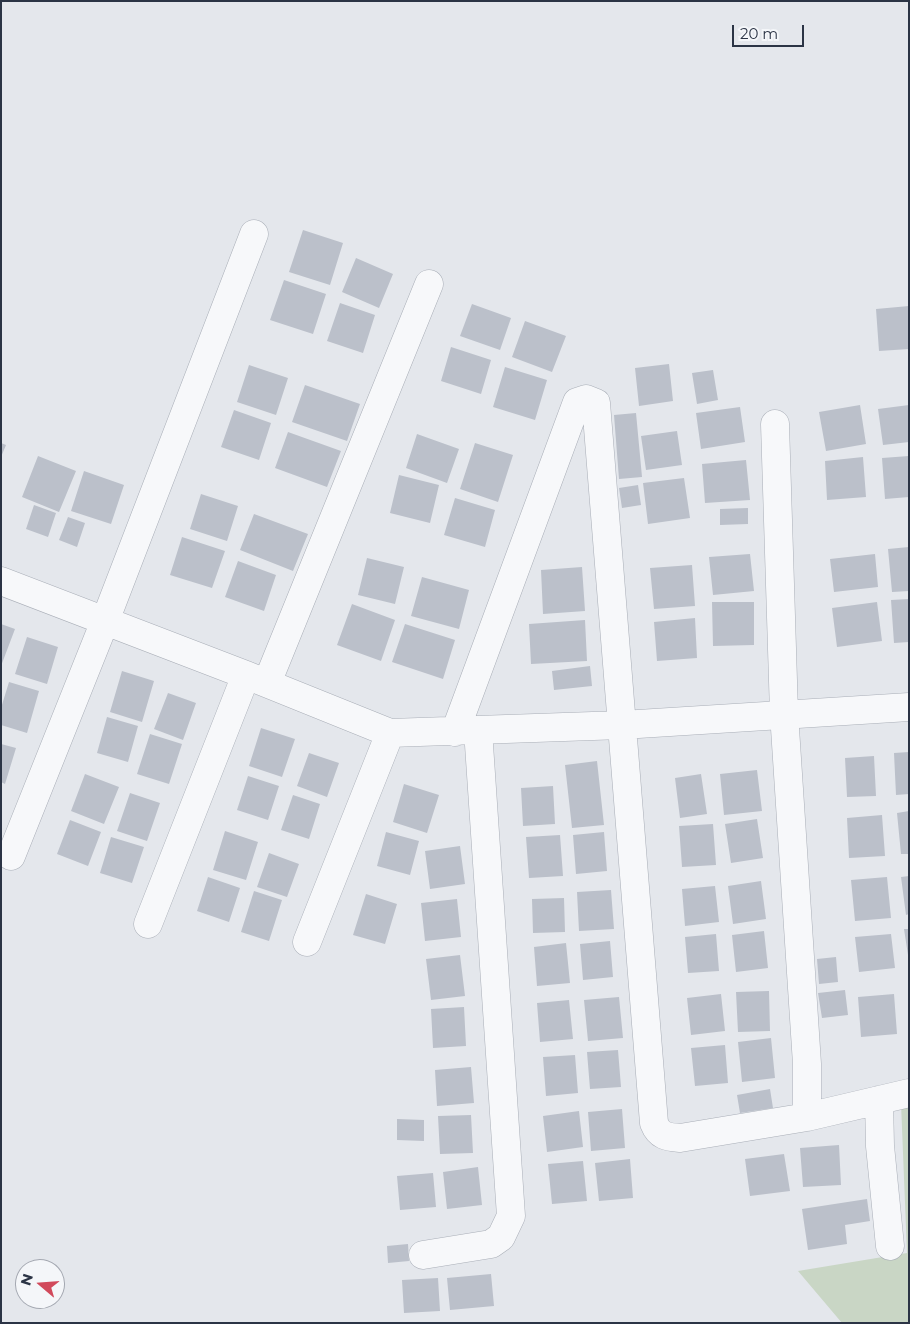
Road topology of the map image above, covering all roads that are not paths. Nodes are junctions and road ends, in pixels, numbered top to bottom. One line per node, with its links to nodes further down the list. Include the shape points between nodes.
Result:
1 (254, 234): 5 (street)
2 (429, 284): 6 (street)
3 (774, 424): 8 (street)
4 (1, 581): 5 (street)
5 (105, 621): 6 (street); 12 (street)
6 (256, 679): 11 (street); 13 (street)
7 (909, 708): 8 (street)
8 (784, 713): 9 (street); 17 (street, via 807,1064)
9 (622, 725): 10 (street); 10 (street, via 596,403 586,399 577,402); 17 (street, via 657,1131 666,1137 680,1138)
10 (466, 731): 11 (street); 19 (street, via 511,1216 501,1237 491,1244)
11 (390, 733): 14 (street)
12 (11, 856)
13 (148, 924)
14 (308, 942)
15 (909, 1094): 16 (street)
16 (879, 1100): 17 (street); 18 (street)
17 (807, 1117)
18 (890, 1246)
19 (423, 1256)

